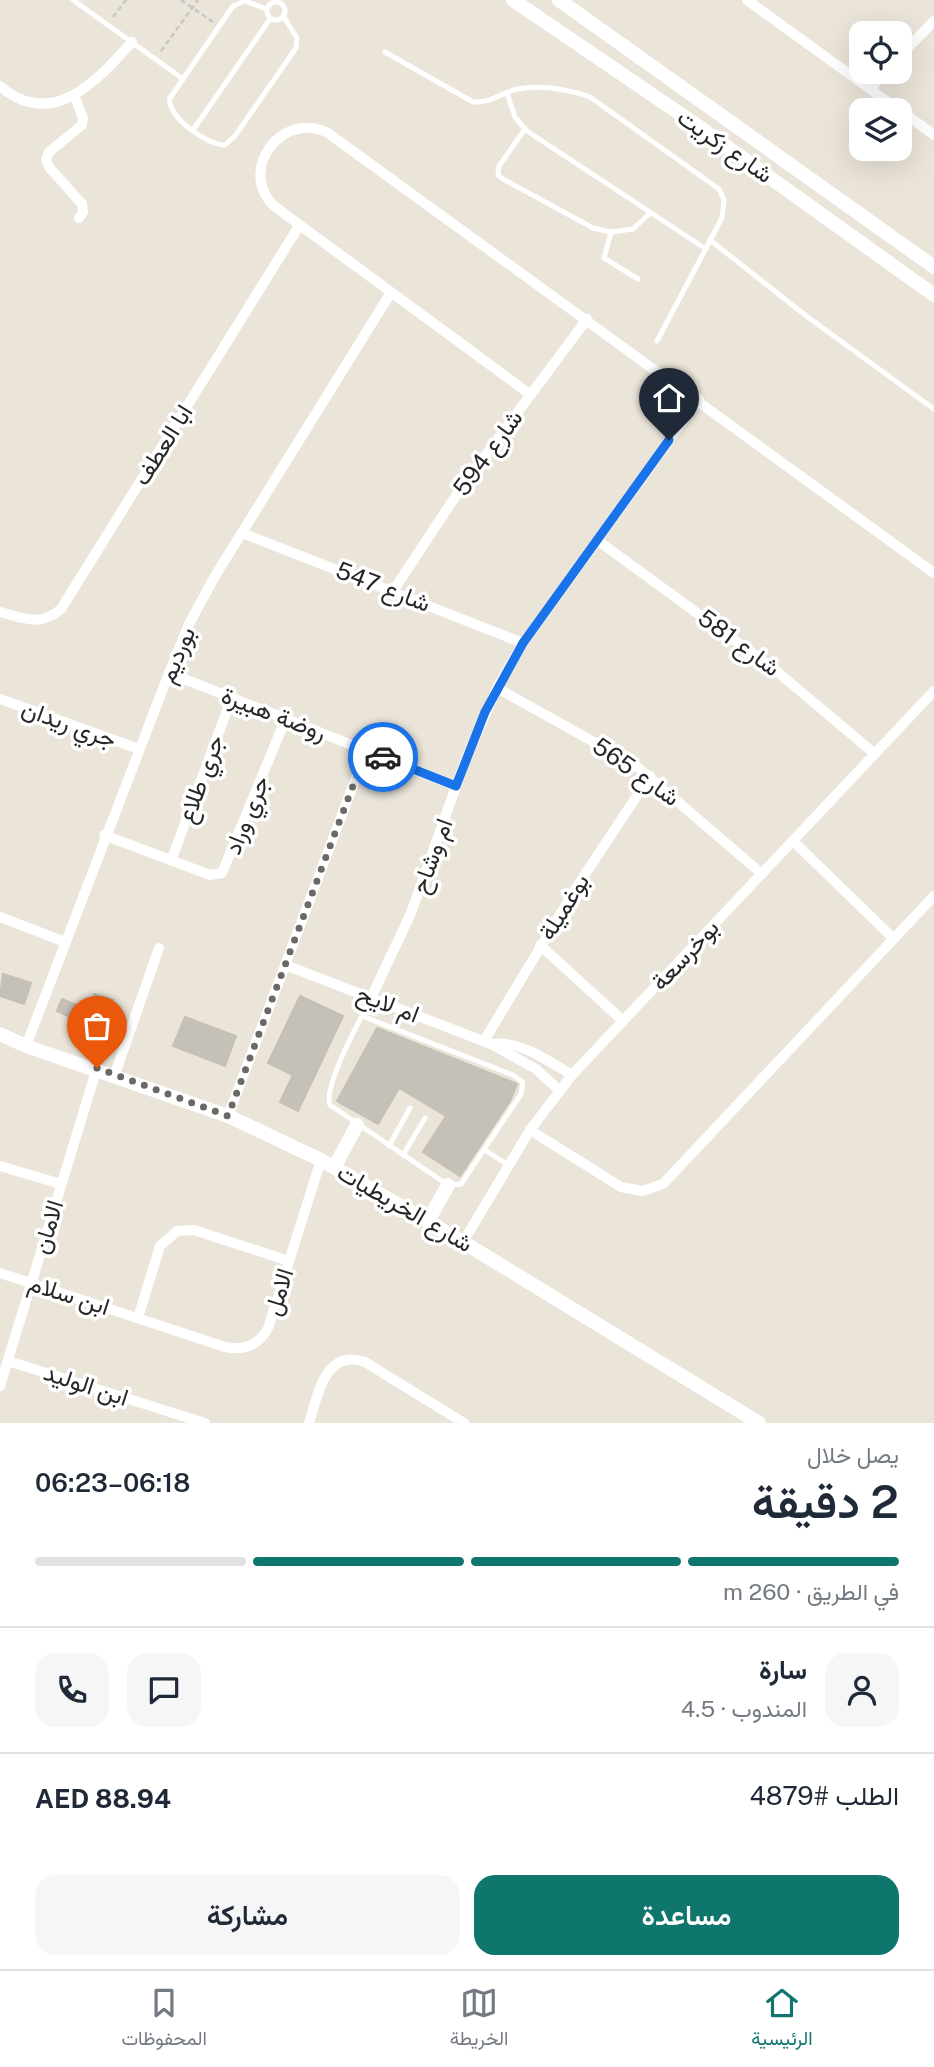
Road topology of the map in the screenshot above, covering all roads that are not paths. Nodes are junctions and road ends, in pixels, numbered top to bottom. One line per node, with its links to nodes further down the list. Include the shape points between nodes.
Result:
1 (73, 0): 11 (lane)
2 (513, 0): 34 (street, شارع زكريت)
3 (559, 0): 6 (street, شارع زكريت)
4 (747, 0): 17 (street)
5 (276, 1): 7 (lane); 8 (lane, via 284,5)
6 (571, 5): 31 (street, شارع زكريت)
7 (267, 9): 9 (lane); 14 (lane, via 252,1 238,2)
8 (284, 17): 9 (lane); 23 (lane, via 297,38 296,48 235,136 218,145)
9 (270, 19): 23 (lane)
10 (934, 21): 12 (street)
11 (132, 42): 14 (lane); 19 (street, via 97,80)
12 (912, 43)
13 (384, 52): 18 (lane, via 473,102 483,103)
14 (183, 79): 23 (lane, via 169,106 172,114)
15 (874, 84): 17 (street)
16 (0, 86): 19 (street, via 33,104)
17 (870, 89): 20 (street)
18 (507, 93): 22 (lane, via 515,117); 29 (lane, via 528,88 570,92 608,107 719,189 724,212)
19 (74, 95): 26 (street, via 82,125 49,152 46,160 82,204)
20 (882, 98)
21 (912, 119): 24 (street)
22 (525, 129): 25 (lane); 28 (lane, via 499,166 500,178 593,228)
23 (193, 130)
24 (934, 135)
25 (650, 213): 28 (lane, via 638,228); 30 (lane)
26 (79, 218)
27 (299, 226): 33 (street); 35 (street, via 265,198 259,177 277,141 306,126 328,133); 44 (street, ابا العطف, via 61,609 32,621)
28 (611, 232): 32 (lane, via 604,258)
29 (710, 240): 30 (lane); 39 (lane)
30 (705, 249): 36 (lane)
31 (934, 267)
32 (638, 279)
33 (390, 294): 37 (street); 40 (street, بورديم)
34 (934, 295)
35 (587, 318): 37 (street, شارع 594); 38 (street)
36 (656, 341)
37 (531, 395): 43 (street, شارع 594, via 459,491)
38 (699, 399): 41 (street, ام وشاح); 42 (street)
39 (934, 408)
40 (242, 533): 43 (street, شارع 547); 46 (street, بورديم, via 202,600)
41 (597, 540): 45 (street, ام وشاح); 55 (street, شارع 581, via 774,669)
42 (934, 573)
43 (393, 591): 45 (street, شارع 547)
44 (0, 612)
45 (523, 643): 47 (street, ام وشاح)
46 (169, 673): 49 (street, روضة هبيرة); 53 (street, بورديم)
47 (497, 688): 57 (street, شارع 565); 58 (street, ام وشاح)
48 (934, 691): 55 (street, بوخرسعة)
49 (232, 697): 51 (street, روضة هبيرة); 61 (street, جري طلاع)
50 (0, 699): 53 (street, جري ريدان)
51 (286, 718): 52 (street, روضة هبيرة); 61 (street, جري وراد, via 225,870 210,875)
52 (358, 747): 54 (street, روضة هبيرة); 56 (street)
53 (139, 749): 59 (street, بورديم)
54 (375, 754): 56 (street); 58 (street, روضة هبيرة)
55 (875, 754): 60 (street, بوخرسعة)
56 (357, 775): 69 (street)
57 (650, 776): 62 (street, شارع 565); 67 (street, بوغميلة)
58 (456, 786): 70 (street, ام وشاح, via 423,881)
59 (104, 835): 61 (street, جري وراد); 66 (street, بورديم)
60 (793, 841): 62 (street, بوخرسعة); 65 (street)
61 (171, 861)
62 (762, 874): 72 (street, بوخرسعة)
63 (934, 896): 65 (street)
64 (0, 917): 66 (street)
65 (894, 939): 85 (street, via 669,1179 656,1187 642,1191 621,1187)
66 (65, 942): 76 (street, بورديم)
67 (540, 945): 72 (street); 75 (street, بوغميلة)
68 (159, 947): 78 (street)
69 (285, 965): 70 (street, ام لايح); 82 (street)
70 (371, 998): 71 (lane); 75 (street, ام لايح)
71 (362, 1016): 84 (lane, via 328,1094 333,1109); 87 (lane, via 520,1079 523,1090)
72 (623, 1021): 79 (street, بوخرسعة)
73 (0, 1034): 76 (street, شارع الخريطيات)
74 (0, 1041): 76 (street, شارع الخريطيات)
75 (487, 1042): 79 (street, ام لايح, via 531,1051); 80 (street, ام لايح, via 536,1069)
76 (26, 1046): 77 (street, شارع الخريطيات)
77 (97, 1068): 78 (street, شارع الخريطيات); 92 (street, الامان)
78 (115, 1074): 82 (street, شارع الخريطيات)
79 (572, 1075): 80 (street, بوخرسعة)
80 (559, 1090): 85 (street, بوخرسعة)
81 (410, 1108): 86 (lane)
82 (228, 1116): 89 (street, شارع الخريطيات)
83 (425, 1118): 88 (lane)
84 (357, 1125): 86 (lane); 89 (street)
85 (530, 1130): 90 (street, بوخرسعة)
86 (389, 1146): 88 (lane)
87 (485, 1150): 90 (lane); 93 (lane, via 461,1184)
88 (403, 1156): 93 (lane)
89 (328, 1163): 94 (street, شارع الخريطيات); 96 (street, الامل)
90 (508, 1165): 95 (street, بوخرسعة)
91 (0, 1166): 92 (street)
92 (61, 1184): 98 (street, الامان)
93 (448, 1185): 94 (street)
94 (428, 1221): 95 (street, شارع الخريطيات)
95 (463, 1241): 102 (street, شارع الخريطيات)
96 (289, 1261): 99 (street, الامل, via 268,1328 260,1340 247,1347 225,1346); 99 (street, via 194,1230 177,1231 160,1246)
97 (0, 1273): 98 (street, ابن سلام)
98 (31, 1283): 99 (street, ابن سلام); 100 (street, الامان)
99 (138, 1318)
100 (8, 1361): 101 (street, الامان); 103 (street, ابن الوليد)
101 (0, 1386)
102 (740, 1419): 106 (street, شارع الخريطيات)
103 (205, 1423)
104 (309, 1423): 105 (street, via 327,1371 354,1359)
105 (464, 1423)
106 (759, 1423)

